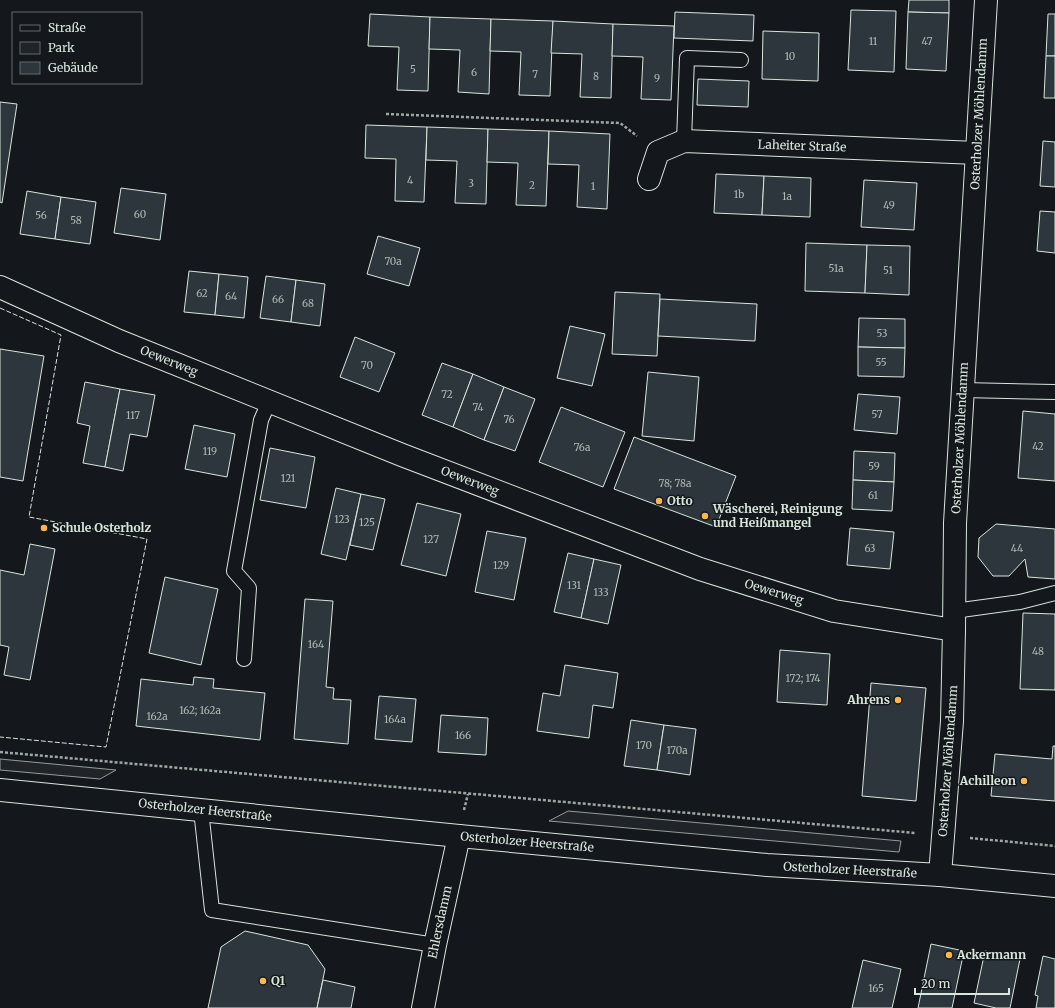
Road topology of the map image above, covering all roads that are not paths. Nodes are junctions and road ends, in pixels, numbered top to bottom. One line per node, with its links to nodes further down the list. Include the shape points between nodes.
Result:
1 (986, 0): 4 (main road, Osterholzer Möhlendamm)
2 (741, 60): 3 (lane, via 687,58)
3 (684, 141): 4 (main road, Laheiter Straße); 5 (main road, Laheiter Straße, via 658,152)
4 (977, 153): 7 (main road, Osterholzer Möhlendamm)
5 (648, 179)
6 (0, 286): 9 (main road, Oewerweg, via 119,341)
7 (963, 390): 8 (lane); 11 (main road, Osterholzer Möhlendamm, via 955,523)
8 (1055, 392)
9 (269, 402): 11 (main road, Oewerweg, via 700,569 834,611); 12 (lane, via 261,420 234,571 250,588)
10 (1055, 593): 11 (lane)
11 (954, 621): 16 (main road, Osterholzer Möhlendamm, via 952,721)
12 (244, 658)
13 (0, 790): 14 (main road, Osterholzer Heerstraße)
14 (201, 810): 15 (main road, Osterholzer Heerstraße); 18 (lane, via 212,910)
15 (459, 836): 16 (main road, Osterholzer Heerstraße, via 767,865); 18 (main road, Ehlersdamm)
16 (940, 876): 17 (main road, Osterholzer Heerstraße)
17 (1055, 886)
18 (435, 945): 19 (main road, Ehlersdamm)
19 (422, 1008)

